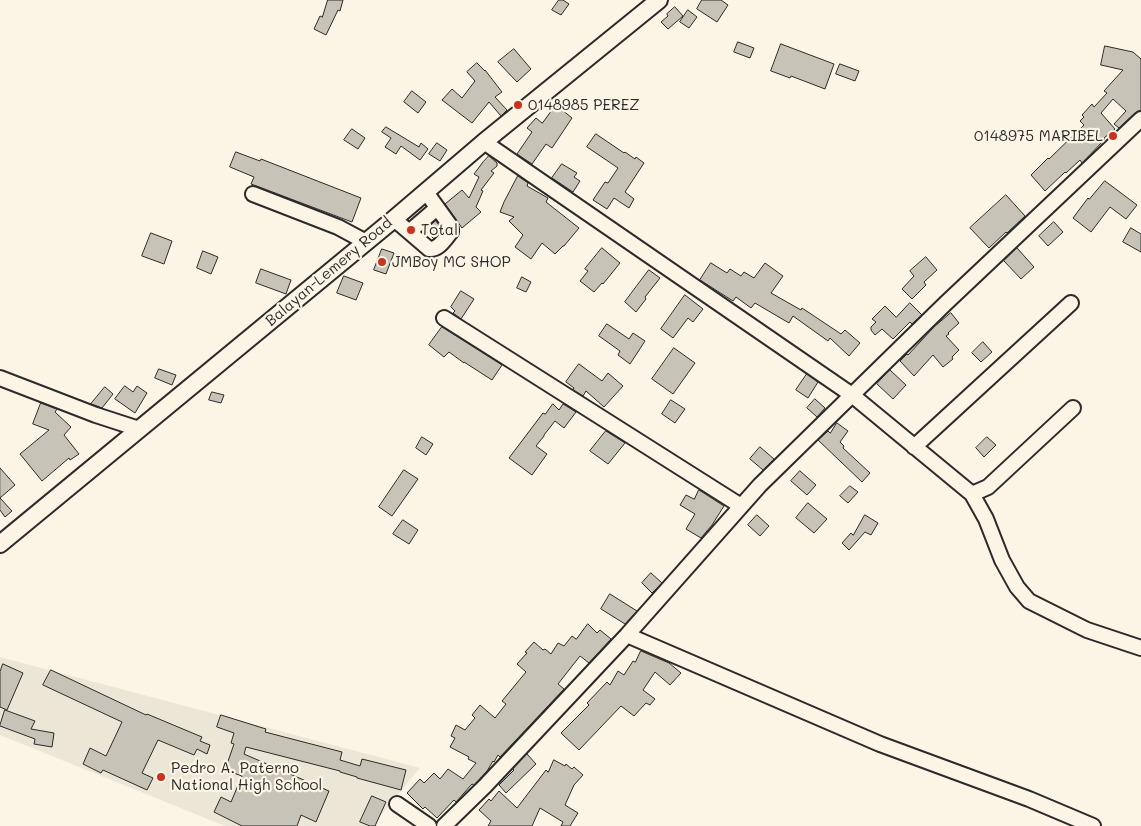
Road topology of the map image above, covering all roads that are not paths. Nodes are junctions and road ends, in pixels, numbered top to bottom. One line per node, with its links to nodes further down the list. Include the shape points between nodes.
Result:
1 (658, 0): 3 (main road, Balayan-Lemery Road)
2 (1141, 119): 13 (street)
3 (484, 142): 4 (main road, Balayan-Lemery Road); 13 (street)
4 (426, 192): 6 (street); 7 (main road, Balayan-Lemery Road)
5 (253, 194): 9 (street, via 338,227)
6 (437, 208): 8 (street); 8 (street, via 452,229 438,248 429,249)
7 (394, 220): 8 (street); 9 (main road, Balayan-Lemery Road)
8 (409, 232)
9 (366, 242): 15 (main road, Balayan-Lemery Road)
10 (1071, 303): 16 (street)
11 (444, 318): 18 (street)
12 (0, 378): 15 (street)
13 (852, 395): 16 (street); 18 (street)
14 (1073, 408): 17 (street, via 988,487)
15 (139, 429): 19 (main road, Balayan-Lemery Road)
16 (914, 447): 17 (street)
17 (972, 494): 21 (street, via 1016,587 1029,602 1087,630)
18 (742, 506): 20 (street)
19 (0, 544)
20 (627, 635): 24 (street); 25 (street, via 880,744)
21 (1141, 648)
22 (397, 804): 23 (street)
23 (429, 826)
24 (444, 826)
25 (1093, 826)

